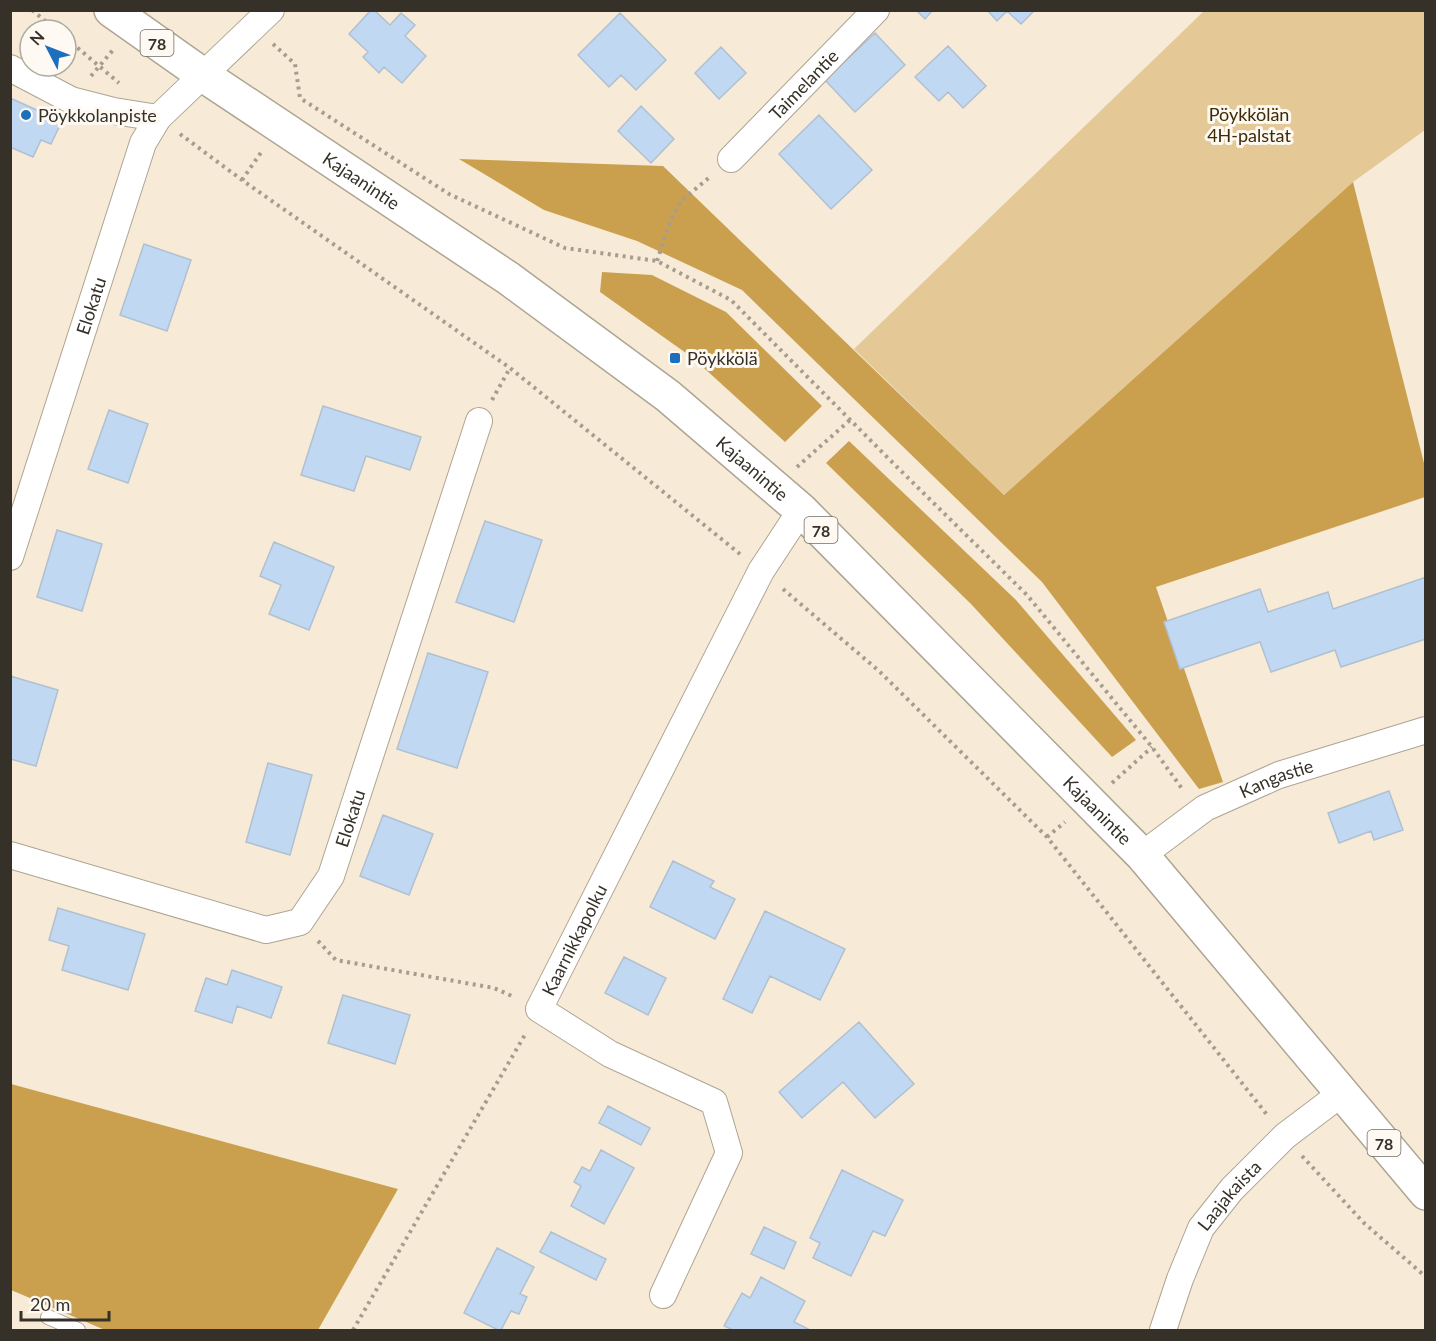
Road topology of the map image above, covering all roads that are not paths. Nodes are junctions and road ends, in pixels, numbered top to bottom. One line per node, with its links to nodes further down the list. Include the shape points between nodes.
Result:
1 (876, 10): 7 (street, Taimelantie)
2 (262, 18): 5 (street, Elokatu)
3 (122, 19): 5 (main road, Kajaanintie / 78)
4 (10, 68): 6 (street, via 71,100)
5 (203, 75): 6 (street, Elokatu); 9 (main road, Kajaanintie / 78, via 508,278 668,396)
6 (158, 118): 10 (street, Elokatu, via 143,143)
7 (731, 159)
8 (479, 421): 12 (street, Elokatu, via 331,876 300,922 266,930)
9 (801, 510): 13 (main road, Kajaanintie / 78); 16 (street, Kaarnikkapolku, via 761,571 540,1009 610,1054 714,1102 729,1153)
10 (10, 557)
11 (1425, 730): 13 (street, Kangastie, via 1280,775 1205,808)
12 (10, 855)
13 (1142, 855): 14 (main road, Kajaanintie / 78)
14 (1342, 1093): 15 (main road, 78); 19 (street, Laajakaista, via 1285,1136 1232,1189 1201,1228)
15 (1425, 1193)
16 (663, 1295)
17 (48, 1317): 18 (lane)
18 (78, 1330)
19 (1163, 1330)

